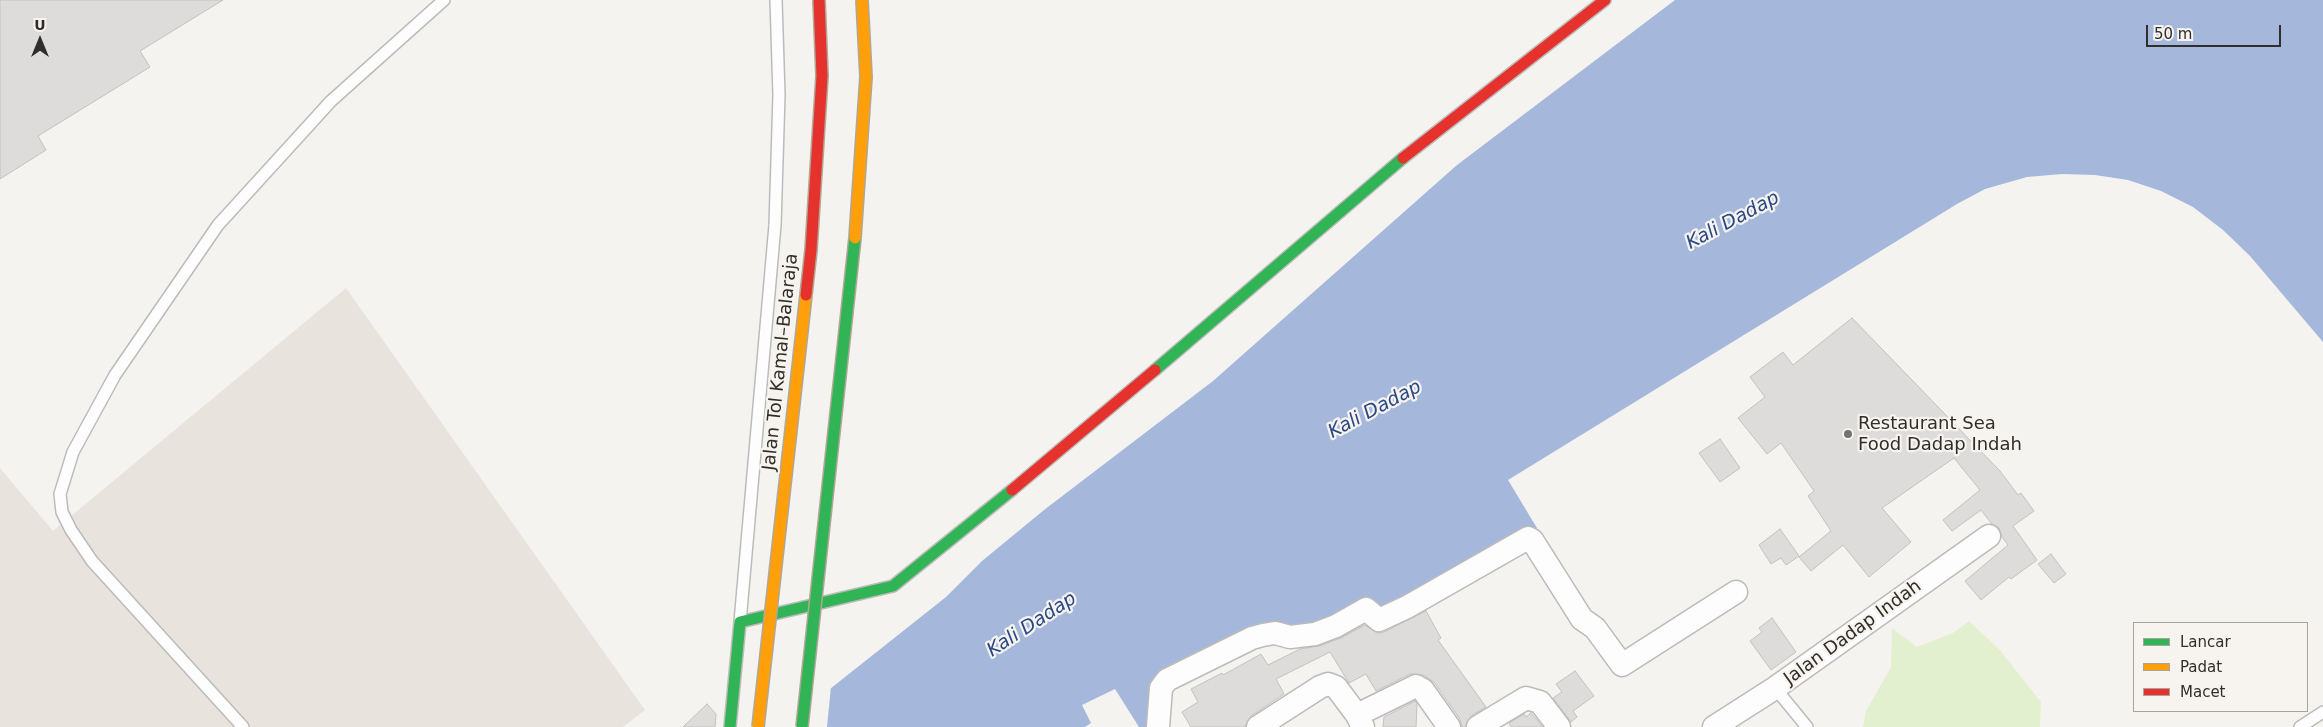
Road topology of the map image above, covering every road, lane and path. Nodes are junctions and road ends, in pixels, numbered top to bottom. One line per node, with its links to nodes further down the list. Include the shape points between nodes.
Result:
1 (444, 0): 12 (lane, via 331,100 218,225 115,375 73,452 60,494 62,512 92,561)
2 (776, 0): 8 (lane, via 779,95 775,224)
3 (819, 0): 14 (main road, Jalan Tol Kamal–Balaraja, bridge, via 822,76 811,250)
4 (862, 0): 15 (main road, bridge, via 866,77 854,254)
5 (1605, 0): 8 (main road, via 1408,154 1053,456 893,586)
6 (1988, 536): 9 (street, Jalan Dadap Indah)
7 (1736, 592): 16 (street, via 1622,664 1595,628 1582,619 1528,538 1408,607 1379,620 1366,610 1315,634 1290,637 1275,633 1252,638 1167,680 1161,688 1158,702)
8 (740, 622): 13 (main road)
9 (1775, 688): 21 (street, Jalan Dadap Indah); 22 (lane)
10 (2323, 712): 23 (lane)
11 (1360, 721): 17 (street, via 1336,687 1328,684); 18 (street, via 1416,686 1423,690)
12 (243, 727)
13 (730, 727)
14 (758, 727)
15 (802, 727)
16 (1158, 727)
17 (1258, 727)
18 (1449, 727)
19 (1478, 727): 20 (street, via 1526,698 1540,702)
20 (1559, 727)
21 (1714, 727)
22 (1807, 727)
23 (2300, 727)

